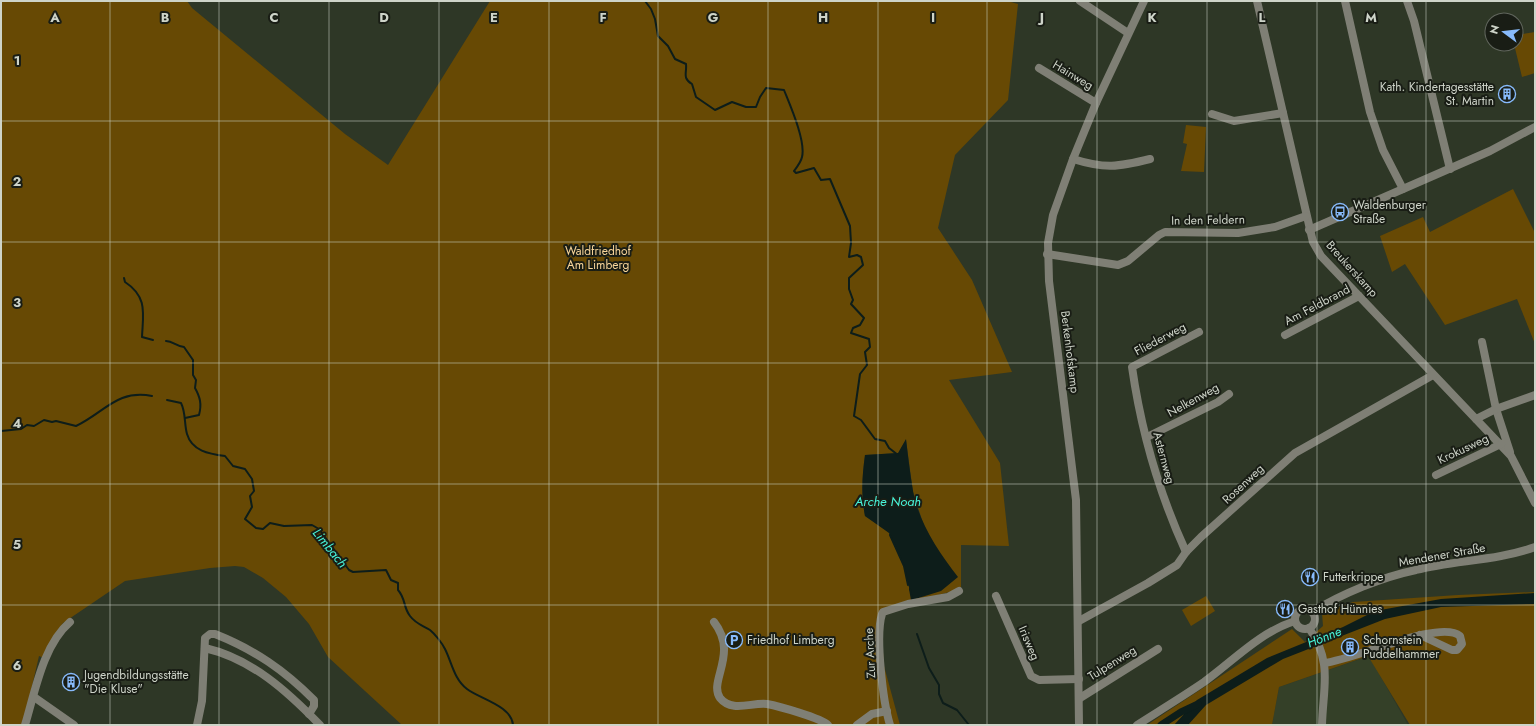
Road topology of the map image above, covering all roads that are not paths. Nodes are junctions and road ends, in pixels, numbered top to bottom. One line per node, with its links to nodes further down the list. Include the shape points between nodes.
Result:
1 (1080, 1): 6 (street)
2 (1144, 1): 6 (street, Berkenhofskamp)
3 (1257, 1): 9 (street, Breukerskamp)
4 (1345, 1): 15 (street, via 1370,112 1383,150)
5 (1407, 1): 14 (street)
6 (1128, 33): 8 (street, Berkenhofskamp)
7 (1039, 68): 8 (street, Hainweg)
8 (1096, 103): 12 (street, Berkenhofskamp)
9 (1283, 113): 10 (street, via 1234,121); 16 (street, Breukerskamp)
10 (1212, 114)
11 (1535, 127): 14 (street)
12 (1073, 159): 13 (street, via 1112,167); 18 (street, Berkenhofskamp, via 1053,216)
13 (1150, 159)
14 (1450, 169): 15 (street)
15 (1403, 189): 17 (street)
16 (1306, 216): 17 (street, Breukerskamp); 18 (street, In den Feldern, via 1275,227 1238,233 1165,232 1128,261 1118,265)
17 (1309, 230): 19 (street, Breukerskamp, via 1322,256)
18 (1047, 254): 39 (street, Berkenhofskamp, via 1076,500)
19 (1359, 296): 21 (street, Am Feldbrand); 24 (street, Breukerskamp)
20 (1199, 332): 23 (street, Fliederweg)
21 (1285, 336)
22 (1482, 342): 27 (street, Breukerskamp)
23 (1132, 367): 29 (street, Asternweg, via 1139,410)
24 (1433, 375): 28 (street, Breukerskamp); 35 (street, Rosenweg, via 1295,453)
25 (1229, 394): 29 (street, Nelkenweg)
26 (1535, 395): 27 (street)
27 (1496, 409): 28 (street); 31 (street, Breukerskamp)
28 (1476, 419): 30 (street, Breukerskamp)
29 (1147, 437): 35 (street, Asternweg, via 1159,488)
30 (1501, 444): 31 (street, Breukerskamp); 32 (street, Krokusweg)
31 (1511, 456): 33 (street, Breukerskamp)
32 (1436, 475)
33 (1535, 503)
34 (1535, 547): 38 (street, Mendener Straße, via 1500,557 1432,566 1404,573 1328,602)
35 (1186, 552): 39 (street, Rosenweg, via 1177,565)
36 (959, 591): 51 (street, Zur Arche, via 948,597 908,604 883,612 879,637)
37 (996, 596): 48 (street, Irisweg, via 1031,676 1039,680)
38 (1312, 612): 40 (street, Mendener Straße, via 1301,610); 43 (street, via 1315,619)
39 (1079, 621): 48 (street, Berkenhofskamp)
40 (1295, 621): 43 (street, via 1302,629); 61 (street, Mendener Straße, via 1284,624 1265,636 1203,682)
41 (70, 622): 49 (street, via 61,630 49,649)
42 (714, 622): 57 (street, via 722,634 726,655 718,682 720,698 734,705 767,704)
43 (1310, 630): 47 (street, via 1321,647)
44 (1420, 635): 47 (street, via 1346,660)
45 (205, 648): 52 (street, via 219,651 250,665 278,685); 52 (street, via 207,635 216,634 250,649 278,668 314,700 314,706); 55 (street, via 202,701)
46 (1158, 649): 50 (street, Tulpenweg)
47 (1324, 664): 62 (street)
48 (1079, 679): 50 (street, Berkenhofskamp)
49 (34, 697): 53 (street); 54 (street)
50 (1080, 698): 60 (street, Berkenhofskamp)
51 (887, 711): 58 (street, via 872,714); 59 (street, Zur Arche)
52 (309, 714): 56 (street)
53 (25, 725)
54 (74, 725)
55 (197, 725)
56 (320, 725)
57 (828, 725)
58 (857, 725)
59 (890, 725)
60 (1079, 725)
61 (1137, 725)
62 (1322, 725)

